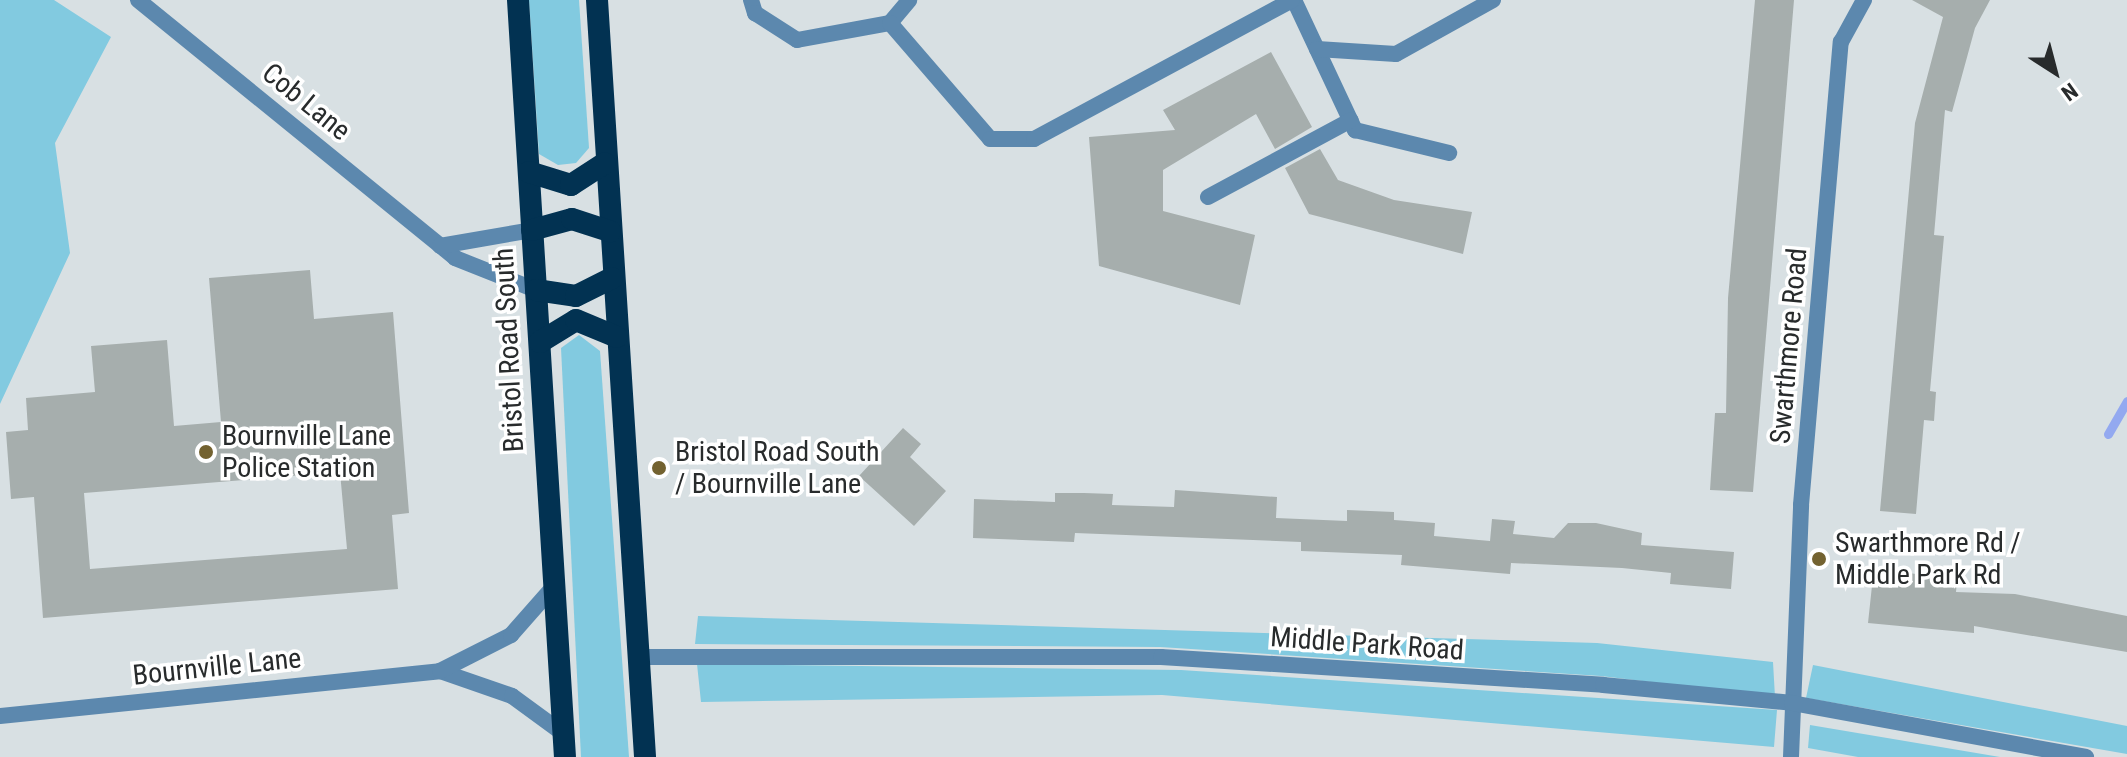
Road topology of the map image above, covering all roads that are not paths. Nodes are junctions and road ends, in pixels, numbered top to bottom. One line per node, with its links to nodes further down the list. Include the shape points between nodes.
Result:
1 (138, 0): 18 (street, Cob Lane)
2 (518, 0): 14 (highway, Bristol Road South)
3 (597, 0): 13 (highway)
4 (751, 0): 9 (street, via 755,13 797,40)
5 (909, 0): 9 (street)
6 (1293, 0): 9 (street, via 1034,139 990,139); 10 (street)
7 (1493, 0): 10 (street, via 1396,54)
8 (1864, 0): 26 (street, Swarthmore Road, via 1841,42)
9 (890, 23)
10 (1317, 49): 11 (street)
11 (1351, 120): 12 (street, via 1355,130); 15 (street)
12 (1449, 153)
13 (605, 163): 14 (highway, via 571,185); 17 (highway)
14 (529, 172): 16 (highway, Bristol Road South)
15 (1208, 197)
16 (532, 230): 17 (highway, via 572,219); 18 (street); 20 (highway, Bristol Road South)
17 (610, 231): 19 (highway)
18 (440, 246): 20 (street, Cob Lane)
19 (612, 278): 20 (highway, via 576,296); 21 (highway)
20 (536, 290): 22 (highway, Bristol Road South)
21 (617, 337): 22 (highway, via 576,320); 24 (highway)
22 (540, 342): 23 (highway, Bristol Road South)
23 (554, 586): 25 (street, Bournville Lane, via 511,635); 28 (highway, Bristol Road South)
24 (639, 657): 26 (street, Middle Park Road, via 1161,657); 30 (highway)
25 (440, 671): 27 (street, Bournville Lane); 28 (street, Bournville Lane, via 512,696)
26 (1792, 703): 31 (street, Swarthmore Road); 32 (street, Middle Park Road)
27 (0, 716)
28 (564, 734): 29 (highway, Bristol Road South)
29 (565, 757)
30 (645, 757)
31 (1791, 757)
32 (2086, 757)

